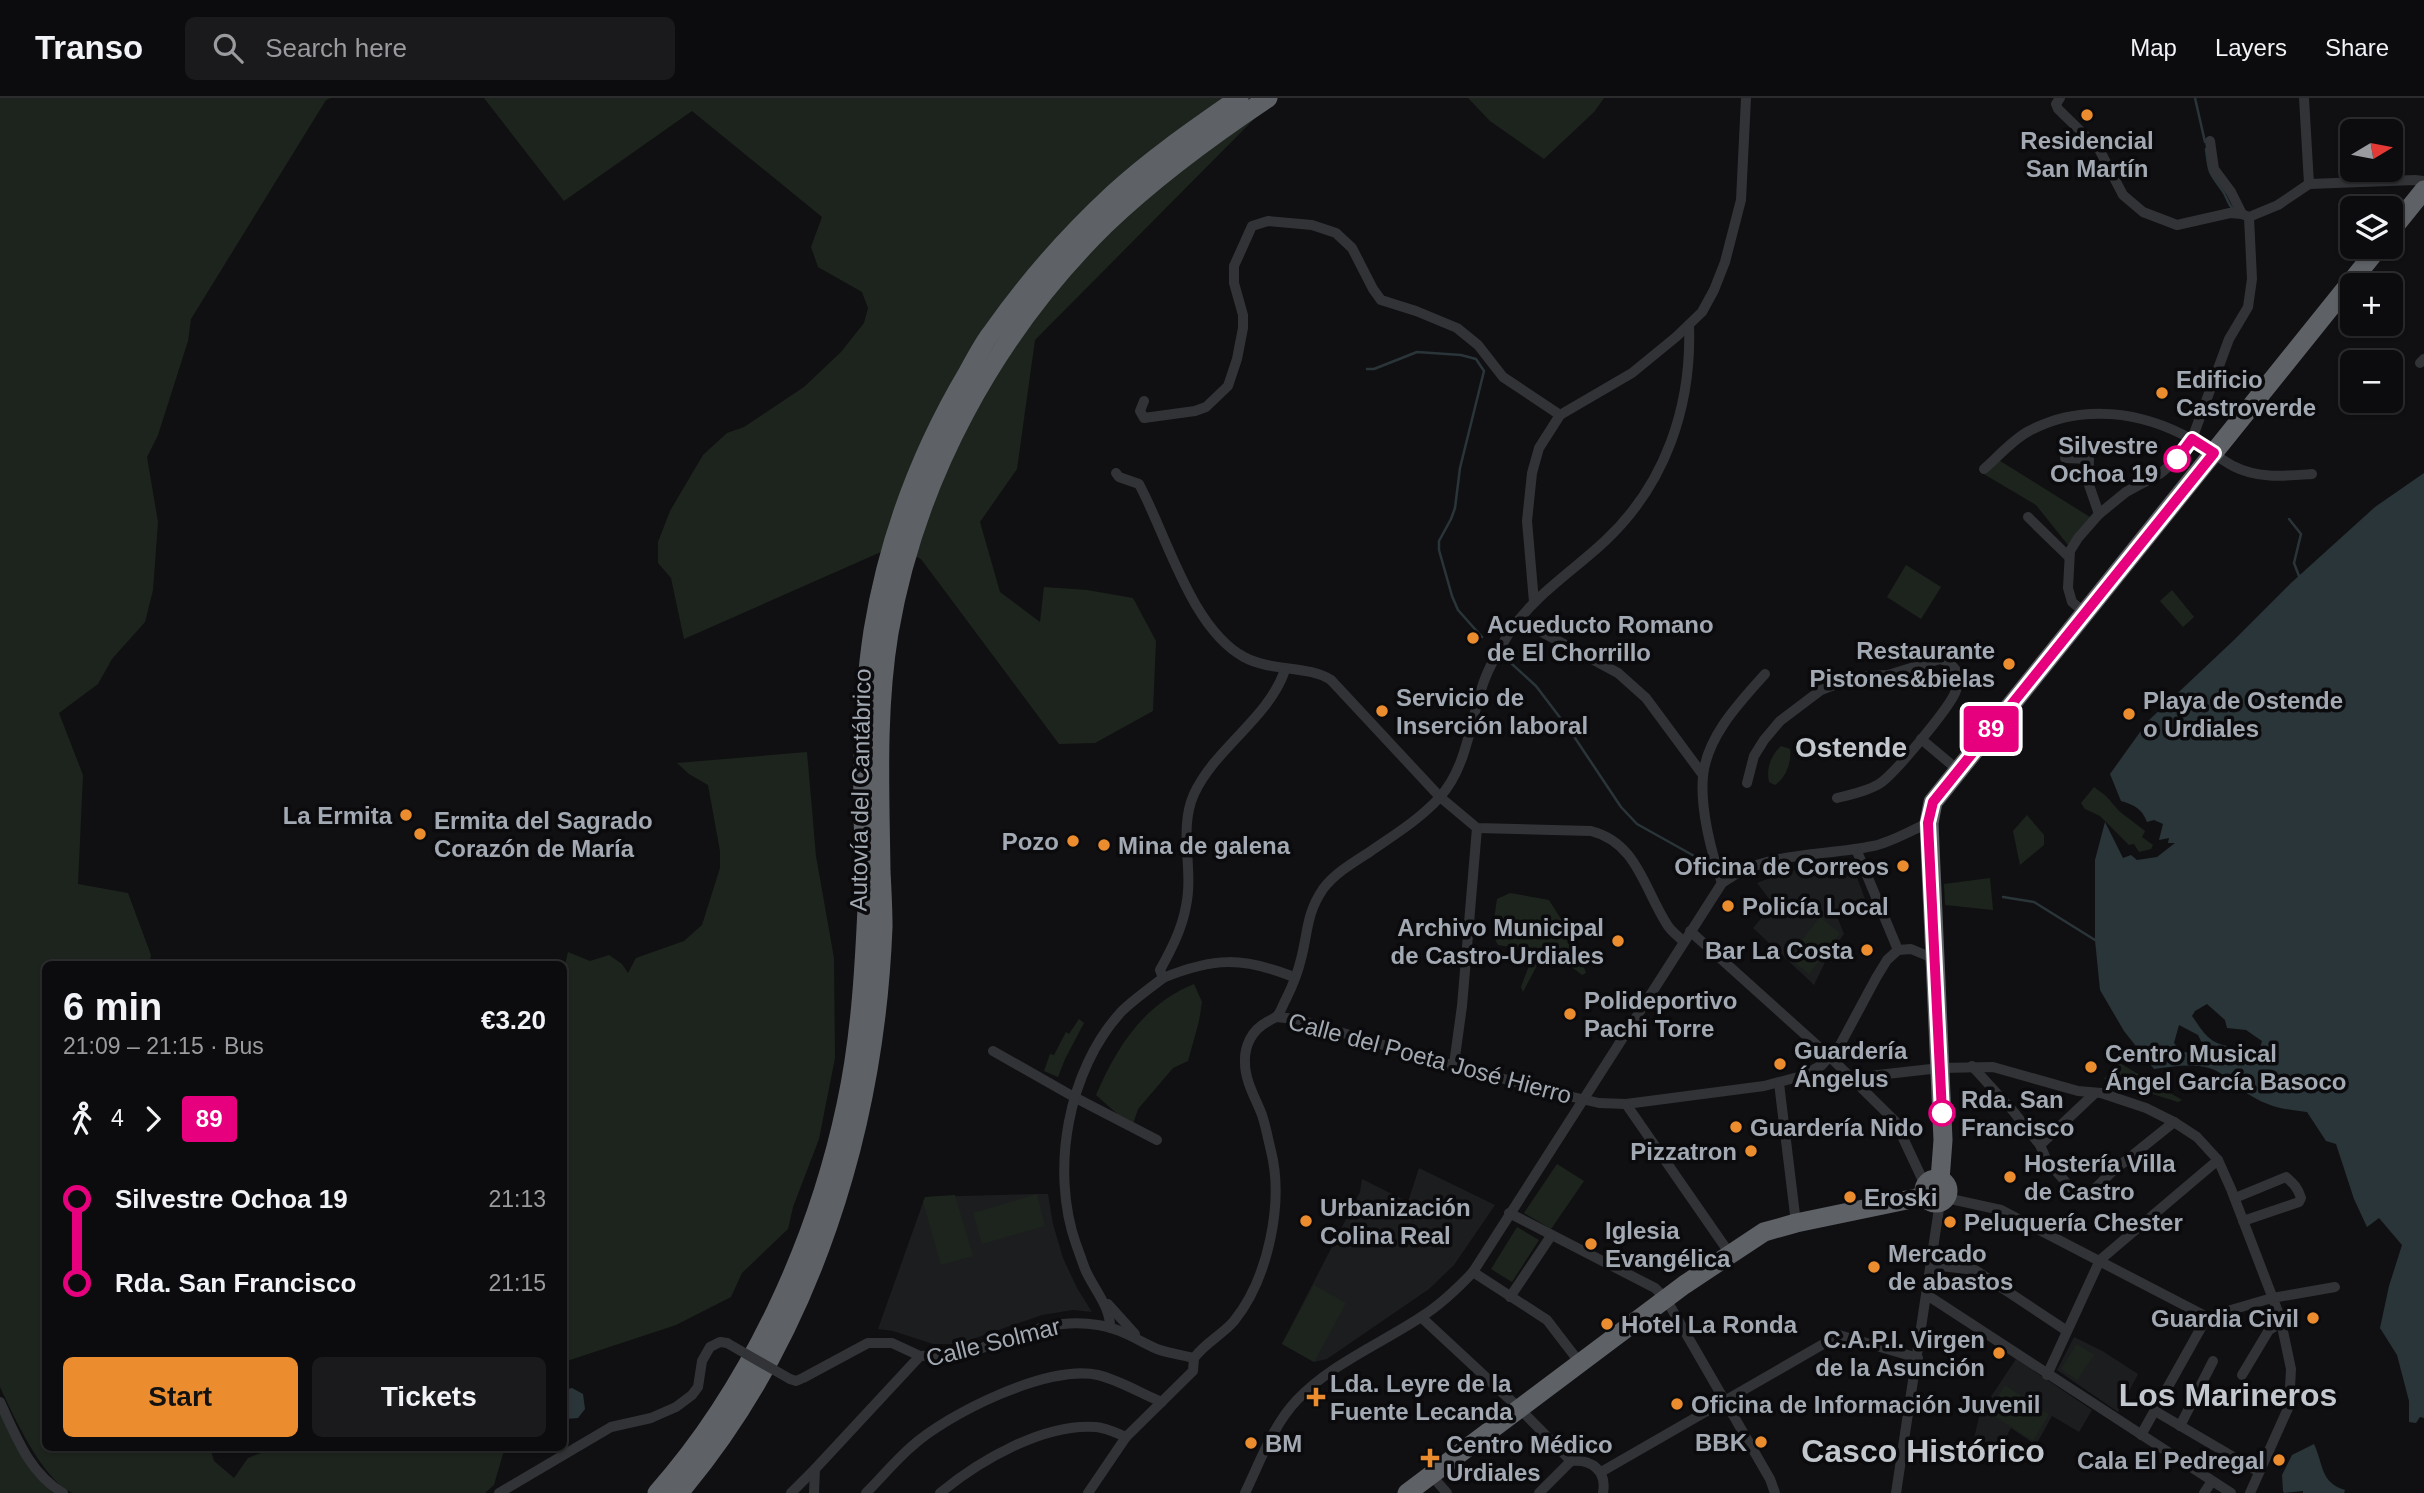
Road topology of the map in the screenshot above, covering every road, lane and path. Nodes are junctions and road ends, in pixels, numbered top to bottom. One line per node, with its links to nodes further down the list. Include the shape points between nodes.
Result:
1 (1239, 98): 107 (highway, Autovía del Cantábrico, via 1116,191 1052,257 991,332 946,409 918,471 894,540 873,631 865,725 863,992 846,1106 823,1193 763,1335 712,1421)
2 (1268, 98): 108 (highway, Autovía del Cantábrico, via 1129,202 1078,253 1019,323 974,397 931,484 909,546 889,634 882,706 883,923 875,1026 862,1108 838,1199 778,1344 707,1457)
3 (1746, 98): 13 (street, via 1744,177 1734,231 1714,290)
4 (2304, 98): 8 (street)
5 (2059, 103): 10 (street, via 2099,149 2123,195 2143,212 2177,225 2219,214)
6 (2210, 141): 10 (street, via 2214,169)
7 (2424, 181): 8 (street)
8 (2309, 184): 10 (street, via 2278,205)
9 (2424, 190): 11 (highway)
10 (2245, 215): 16 (street, via 2252,279 2248,307 2229,339)
11 (2403, 216)
12 (2369, 259): 17 (highway)
13 (1689, 325): 15 (street, via 1632,373); 25 (street, via 1682,409 1654,481 1604,542)
14 (1144, 401): 15 (street, via 1140,411 1144,418 1195,411 1212,403 1228,386 1243,328 1234,266 1252,226 1268,221 1312,225 1336,233 1352,248 1381,299 1457,328 1478,345 1503,377)
15 (1560, 415): 25 (street, via 1539,448 1527,498)
16 (2192, 439): 17 (street); 19 (street, via 2113,412 2077,415 2028,431); 22 (street, via 2175,461)
17 (2214, 453): 21 (street, via 2236,467 2271,477); 26 (highway)
18 (2065, 458): 22 (street, via 2089,459 2088,482)
19 (1984, 469)
20 (1116, 473): 28 (street, via 1139,484 1192,598 1226,644 1255,663)
21 (2312, 474)
22 (2099, 514): 24 (street, via 2078,538)
23 (2028, 517): 24 (street)
24 (2069, 560): 26 (street, via 2072,602)
25 (1534, 602): 27 (street)
26 (2084, 612): 31 (highway)
27 (1519, 620): 32 (street, via 1618,673 1646,698); 34 (street, via 1484,680 1460,767)
28 (1286, 670): 34 (street, via 1314,672 1331,680); 45 (street, via 1269,700 1211,767 1194,796 1186,836 1187,905 1175,944 1160,970)
29 (1765, 674): 32 (street, via 1729,717)
30 (1921, 739): 31 (street); 33 (street, via 1954,697 1958,684 1959,674 1940,659 1888,675 1855,677 1821,690 1780,721 1764,740); 35 (street, via 1881,783)
31 (1958, 770): 36 (highway, via 1933,802)
32 (1703, 775): 39 (street, via 1711,852)
33 (1747, 783)
34 (1440, 797): 37 (street); 44 (street, via 1325,887 1314,904)
35 (1837, 798)
36 (1928, 823): 38 (street, via 1878,845); 43 (highway)
37 (1477, 828): 41 (street, via 1605,835 1630,856 1669,927); 49 (street)
38 (1856, 849): 39 (street, via 1771,860 1748,866); 42 (street)
39 (1722, 883): 40 (street)
40 (1690, 931): 41 (street); 48 (street)
41 (1683, 941): 56 (street)
42 (1898, 950): 43 (street, via 1911,949); 48 (street, via 1887,960)
43 (1935, 959): 51 (highway)
44 (1294, 977): 45 (street, via 1232,961 1204,963); 46 (street)
45 (1163, 978): 55 (street, via 1121,1012 1097,1048)
46 (1276, 1017): 49 (street, Calle del Poeta José Hierro); 85 (street, via 1251,1036 1244,1064 1273,1159 1274,1220 1268,1249 1258,1279 1236,1318)
47 (993, 1051): 55 (street)
48 (1830, 1057): 52 (street); 53 (street, Calle del Poeta José Hierro, via 1802,1076)
49 (1454, 1064): 56 (street, Calle del Poeta José Hierro)
50 (1972, 1066): 51 (street); 54 (street, via 1993,1066); 60 (street)
51 (1940, 1068): 52 (street); 62 (highway, via 1943,1156)
52 (1851, 1078): 62 (street, via 1895,1121)
53 (1779, 1083): 57 (street, Calle del Poeta José Hierro); 66 (street)
54 (2094, 1094): 58 (street, via 2146,1108); 60 (street)
55 (1074, 1097): 59 (street); 73 (street, via 1064,1183 1074,1241)
56 (1583, 1099): 57 (street, Calle del Poeta José Hierro); 64 (street)
57 (1626, 1104): 68 (street)
58 (2174, 1122): 60 (street, via 2084,1197 2060,1178); 61 (street)
59 (1157, 1140)
60 (2040, 1144)
61 (2223, 1162): 63 (street); 69 (street)
62 (1936, 1193): 66 (highway); 69 (street, via 2001,1210); 70 (street)
63 (2235, 1198): 65 (street); 65 (street, via 2286,1177 2300,1192 2299,1202)
64 (1509, 1213): 67 (street); 71 (street)
65 (2243, 1221): 76 (street)
66 (1796, 1223): 68 (highway, via 1764,1232)
67 (1552, 1236): 75 (street); 77 (street)
68 (1730, 1254): 77 (highway)
69 (2100, 1260): 79 (street); 82 (street)
70 (1932, 1265): 74 (street); 82 (street, via 1975,1270)
71 (1473, 1272): 75 (street); 78 (street)
72 (2335, 1287): 76 (street)
73 (1099, 1294): 81 (street); 83 (street)
74 (1927, 1295): 86 (street); 89 (street)
75 (1510, 1297): 88 (street, via 1547,1320)
76 (2272, 1298): 79 (street); 80 (street)
77 (1666, 1299): 88 (highway); 91 (street)
78 (1421, 1317): 94 (street); 114 (street, via 1330,1372 1294,1402)
79 (2207, 1317): 95 (street)
80 (2281, 1323): 90 (street, via 2269,1330); 102 (street, via 2291,1369 2290,1400)
81 (1110, 1328): 83 (street, Calle Solmar); 84 (street, Calle Solmar, via 1046,1325 967,1354)
82 (2067, 1331): 89 (street)
83 (1140, 1340): 85 (street, Calle Solmar)
84 (920, 1356): 100 (street, Calle Solmar); 106 (street, bridge, via 892,1343 868,1343 796,1381 720,1342 710,1347 702,1361 698,1387 676,1407 611,1427)
85 (1194, 1358): 93 (street, via 1193,1371)
86 (1917, 1358): 91 (street, via 1839,1335); 120 (street)
87 (2213, 1361): 96 (street)
88 (1580, 1363): 94 (highway)
89 (2047, 1375): 97 (street)
90 (2242, 1375)
91 (1723, 1400): 101 (street); 119 (street)
92 (0, 1402): 105 (street, via 37,1472)
93 (1162, 1402): 98 (street); 111 (street, via 1099,1376 1041,1380 956,1415 912,1446)
94 (1519, 1408): 99 (street); 103 (highway)
95 (2154, 1411): 96 (street); 97 (street)
96 (2180, 1426): 102 (street)
97 (2141, 1436): 104 (street)
98 (1126, 1437): 112 (street, via 1096,1427 1055,1431 989,1458); 113 (street)
99 (1571, 1461): 101 (street, via 1591,1463); 117 (street)
100 (815, 1469): 109 (street, Calle Solmar); 110 (street)
101 (1601, 1472): 118 (street)
102 (2259, 1472): 123 (street)
103 (1431, 1475): 115 (highway); 116 (street)
104 (2212, 1481): 121 (street); 122 (street)
105 (63, 1493)
106 (499, 1493)
107 (657, 1493)
108 (678, 1493)
109 (791, 1493)
110 (814, 1493)
111 (866, 1493)
112 (940, 1493)
113 (1088, 1493)
114 (1245, 1493)
115 (1408, 1493)
116 (1447, 1493)
117 (1539, 1493)
118 (1603, 1493)
119 (1775, 1493)
120 (1896, 1493)
121 (2204, 1493)
122 (2231, 1493)
123 (2250, 1493)

